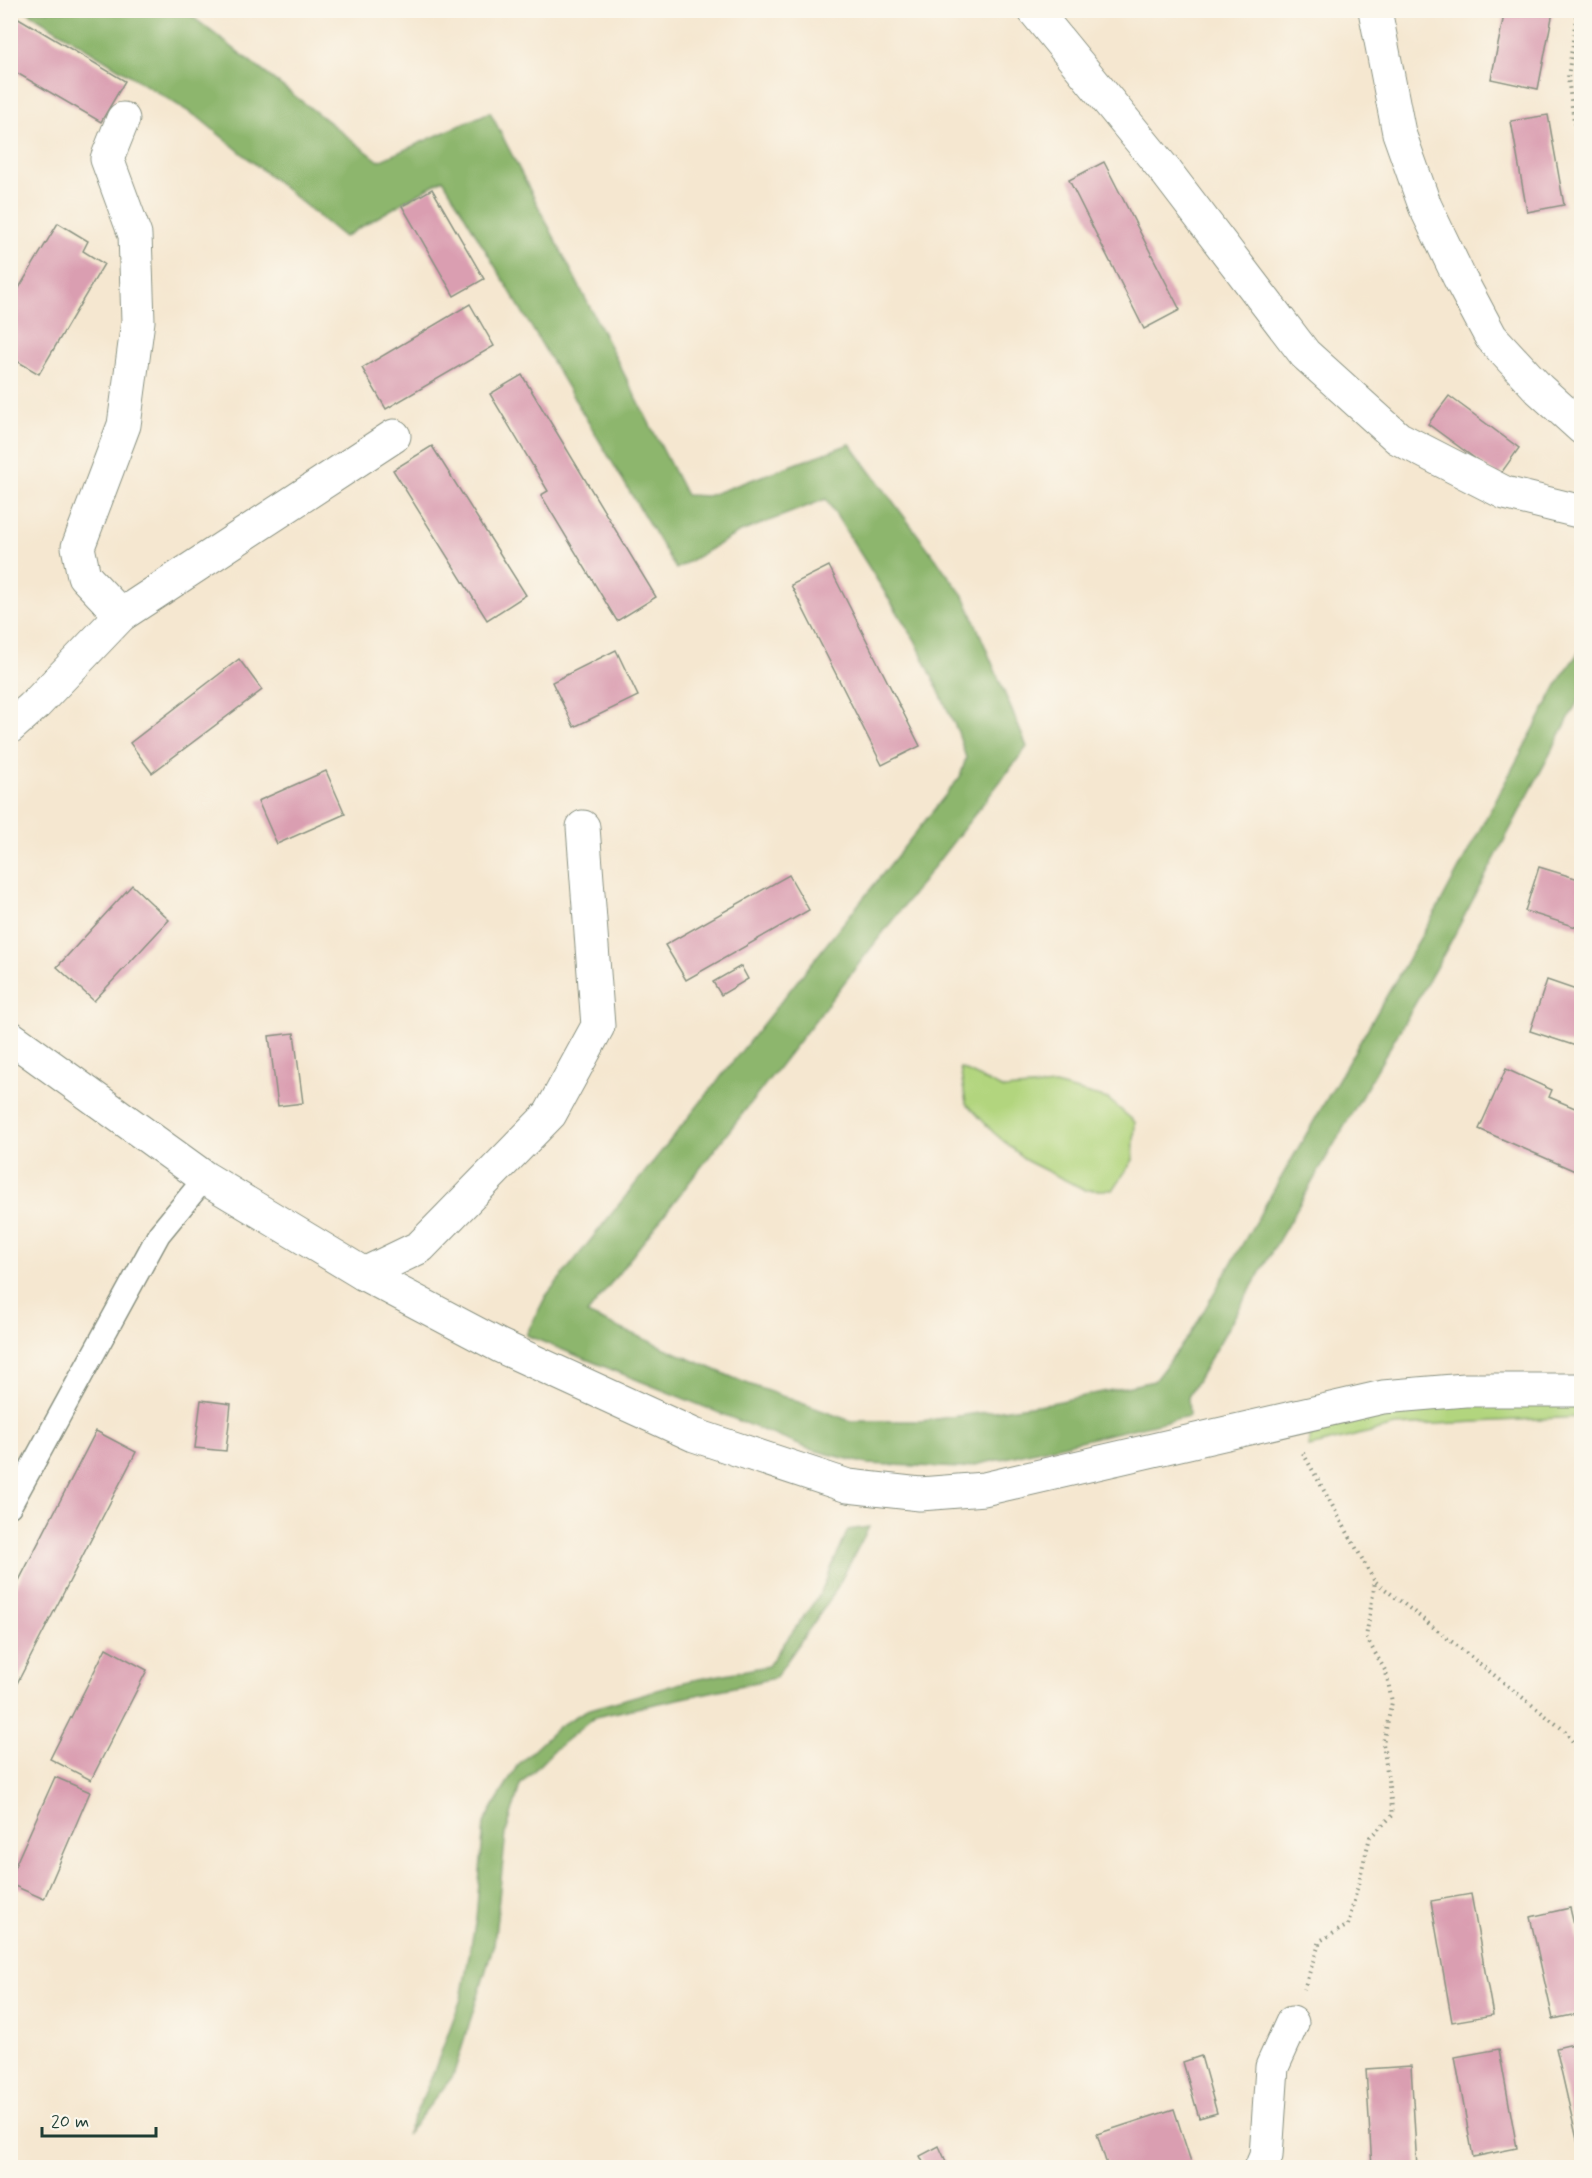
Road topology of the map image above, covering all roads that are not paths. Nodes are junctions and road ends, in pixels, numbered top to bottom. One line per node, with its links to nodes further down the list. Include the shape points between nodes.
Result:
1 (1034, 10): 6 (street, via 1167,173 1305,354 1398,438 1505,493)
2 (1375, 10): 4 (street, via 1399,133 1425,206 1459,277 1491,337)
3 (123, 119): 7 (street, via 106,159 135,235 138,321 124,425 78,547 84,576)
4 (1581, 428)
5 (393, 436): 7 (street)
6 (1581, 512)
7 (121, 615): 8 (street)
8 (10, 727)
9 (583, 827): 12 (street, via 598,1026 550,1114 420,1247)
10 (10, 1036): 11 (street)
11 (205, 1178): 12 (street); 14 (lane, via 159,1234)
12 (364, 1274): 13 (street, via 501,1346 694,1435 848,1486 920,1494 984,1489 1383,1397 1453,1391)
13 (1581, 1390)
14 (10, 1506)
15 (1292, 2024): 16 (street, via 1272,2067 1266,2157)
16 (1261, 2168)

